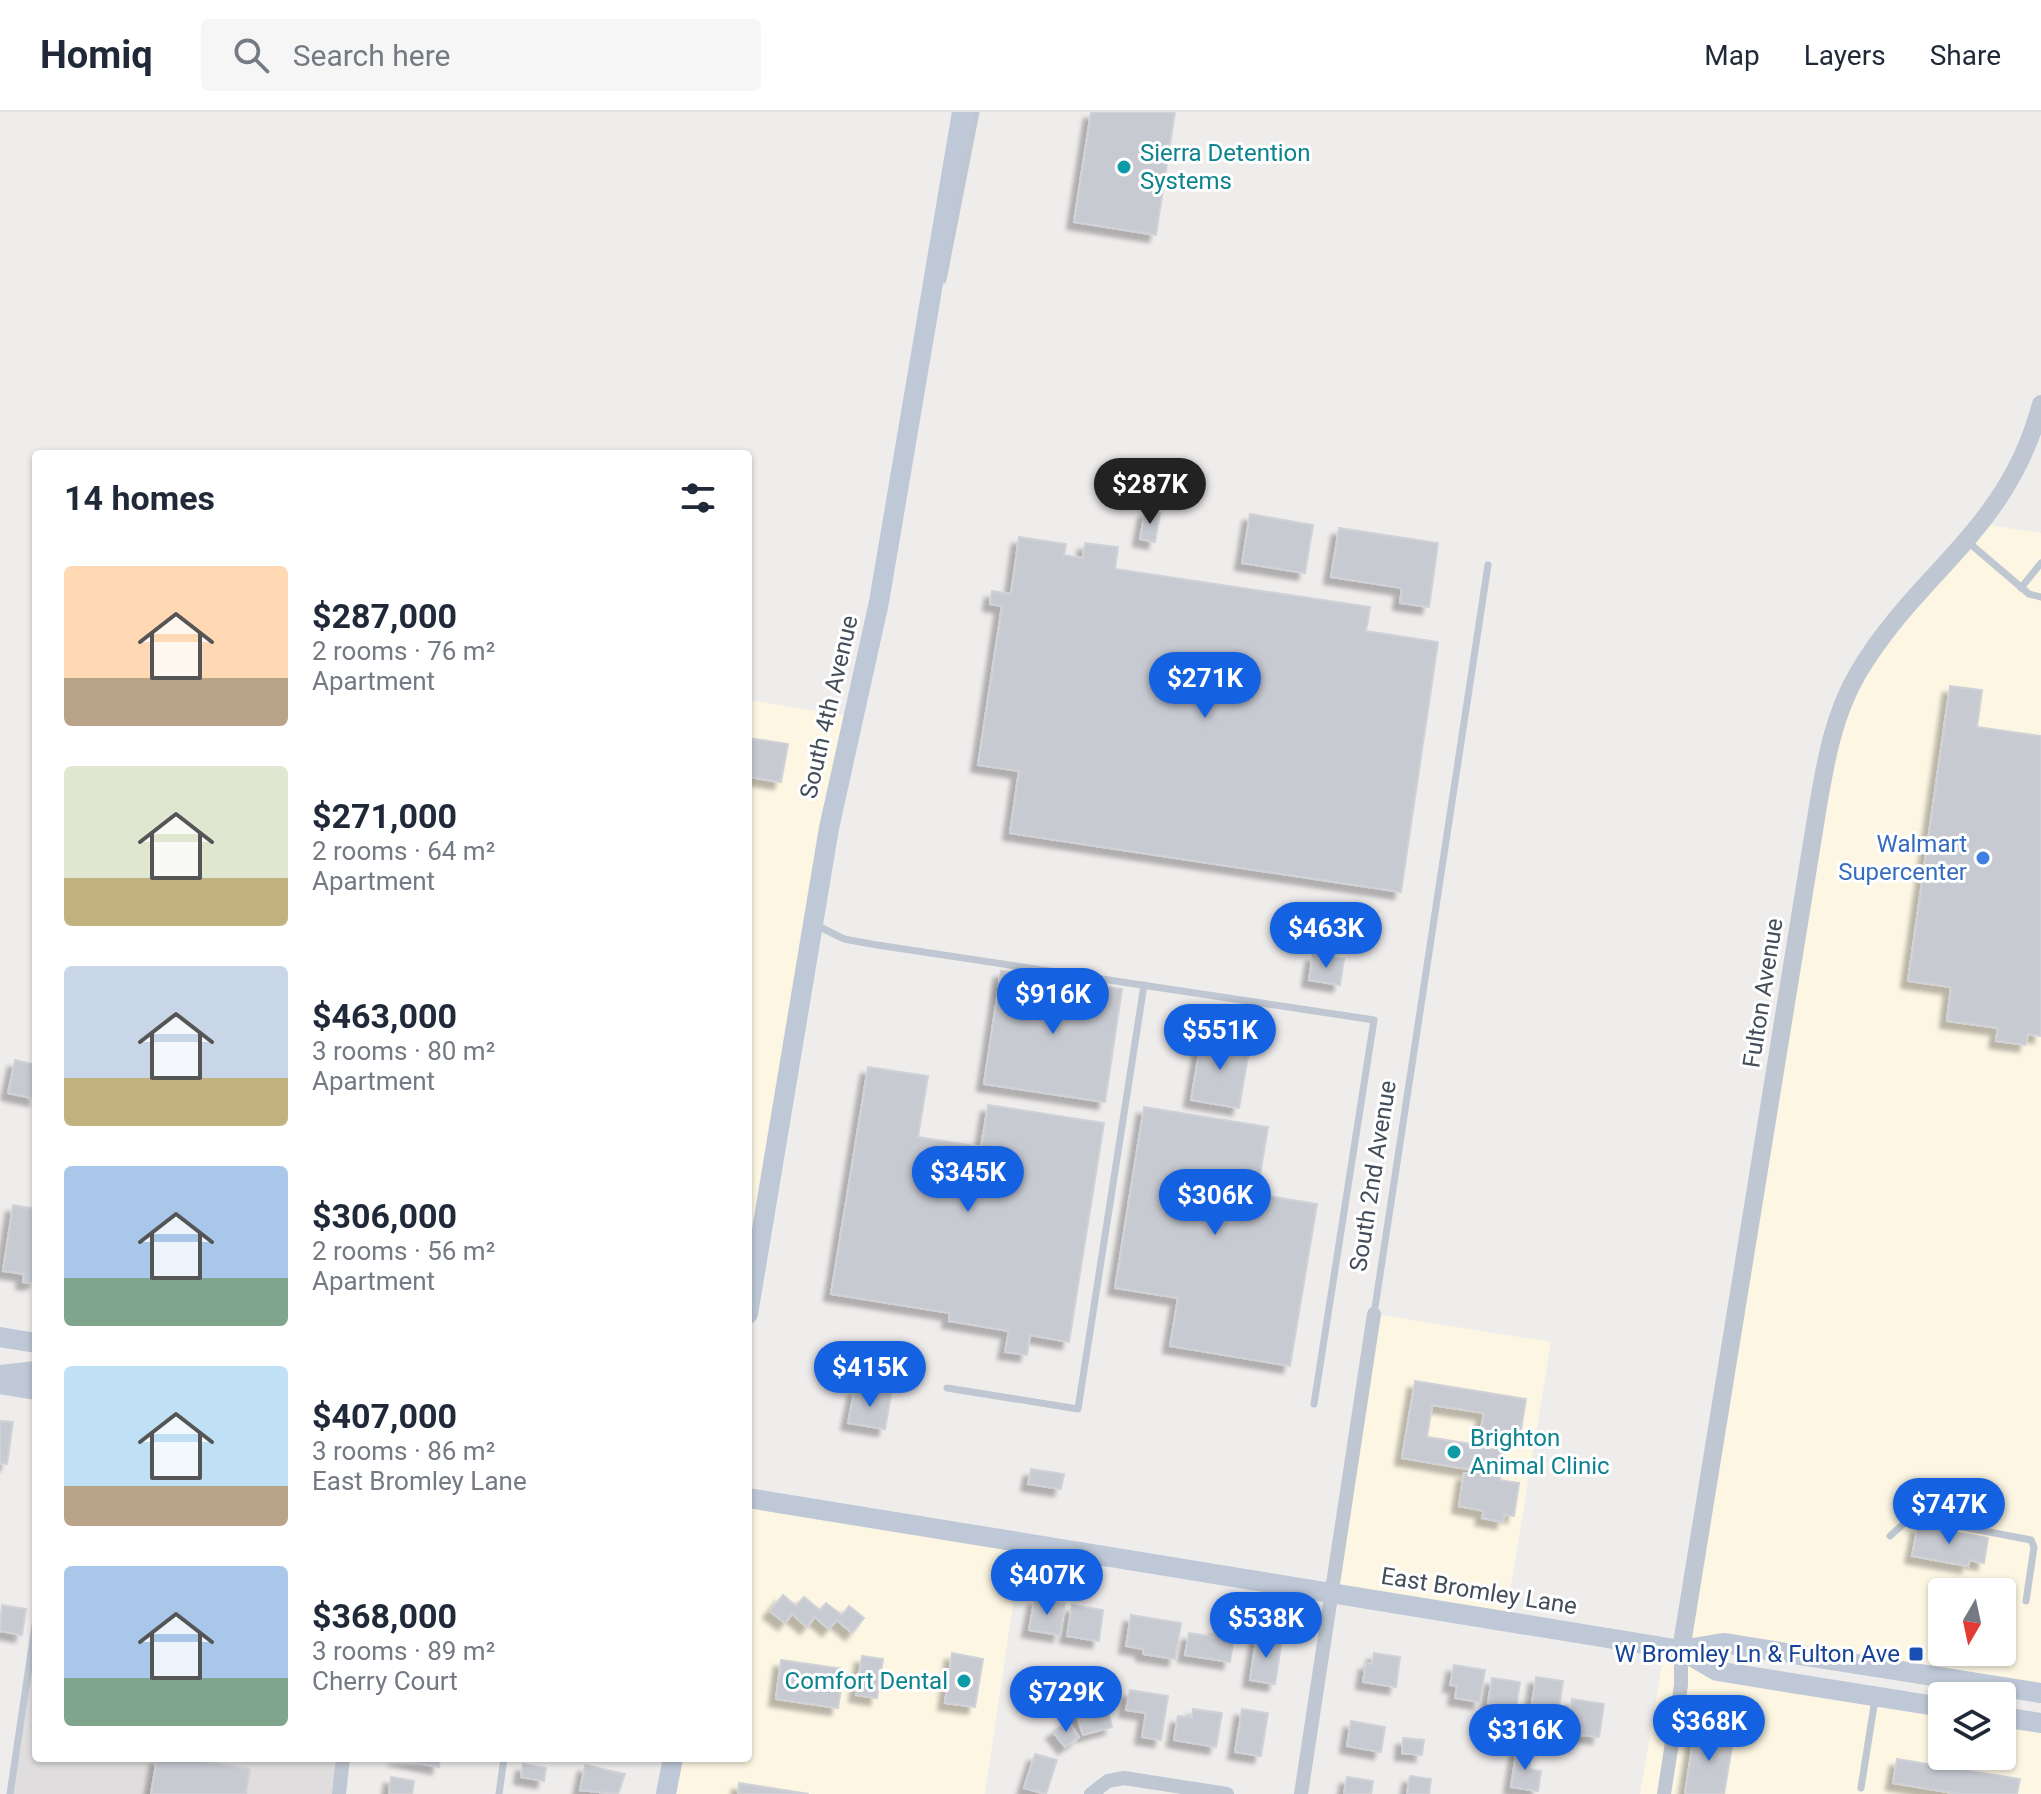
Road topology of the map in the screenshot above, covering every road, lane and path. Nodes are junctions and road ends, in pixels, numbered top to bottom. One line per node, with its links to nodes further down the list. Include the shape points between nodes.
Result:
1 (962, 112): 3 (main road, South 4th Avenue)
2 (976, 112): 3 (lane, via 943,282)
3 (929, 302): 10 (main road, South 4th Avenue, via 879,602)
4 (2041, 404): 5 (street, Fulton Avenue, via 2017,471)
5 (1968, 542): 8 (lane); 27 (street, Fulton Avenue, via 1873,651 1847,694 1828,749)
6 (2041, 563): 8 (lane)
7 (1488, 565): 13 (lane, South 2nd Avenue)
8 (2021, 588): 9 (lane)
9 (2041, 597)
10 (813, 923): 11 (lane, via 844,939); 12 (main road, South 4th Avenue)
11 (1144, 985): 19 (lane, via 1078,1409); 21 (lane, via 1374,1020)
12 (752, 1290)
13 (1374, 1314): 24 (street, South 2nd Avenue)
14 (0, 1337): 15 (main road)
15 (32, 1342)
16 (32, 1371): 17 (main road)
17 (0, 1375)
18 (0, 1384): 20 (main road)
19 (947, 1388)
20 (32, 1389)
21 (1314, 1404)
22 (752, 1499): 24 (main road, East Bromley Lane)
23 (1890, 1536): 25 (lane, via 1911,1517 2031,1540)
24 (1331, 1593): 27 (main road, East Bromley Lane); 43 (street, South 2nd Avenue)
25 (2026, 1601)
26 (32, 1646): 37 (lane)
27 (1681, 1650): 28 (main road, via 1723,1643); 29 (main road, via 1717,1671); 44 (street, via 1681,1685)
28 (2041, 1693)
29 (1875, 1697): 30 (main road); 36 (lane)
30 (1928, 1705)
31 (2016, 1719): 32 (main road)
32 (2041, 1723)
33 (343, 1762): 38 (street)
34 (503, 1762): 39 (lane)
35 (672, 1762): 40 (main road)
36 (1861, 1788)
37 (10, 1794)
38 (339, 1794)
39 (499, 1794)
40 (666, 1794)
41 (1091, 1794): 42 (street, via 1108,1781 1132,1780)
42 (1227, 1794)
43 (1301, 1794)
44 (1664, 1794)

